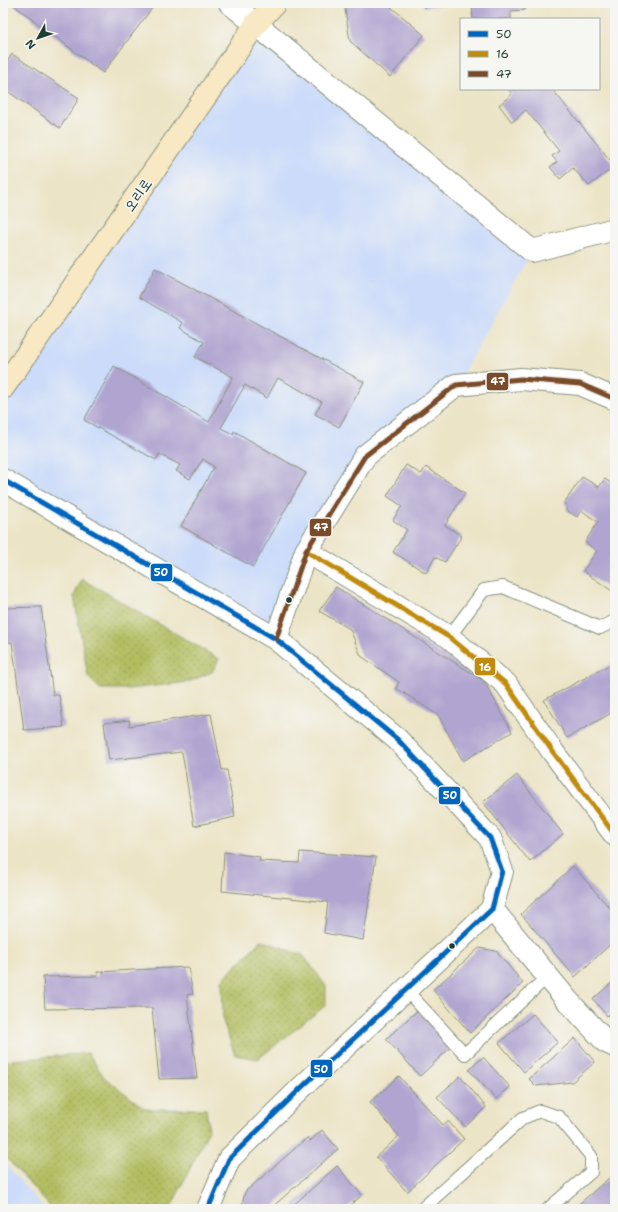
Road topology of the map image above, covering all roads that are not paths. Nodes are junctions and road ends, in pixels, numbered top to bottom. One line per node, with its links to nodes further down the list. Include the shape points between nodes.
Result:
1 (230, 3): 3 (street)
2 (275, 3): 3 (main road, 오리로)
3 (256, 24): 4 (street, via 532,251); 5 (main road, 오리로)
4 (615, 229)
5 (3, 388)
6 (615, 399): 8 (street, via 572,383 521,379 456,385 365,456)
7 (3, 480): 11 (street)
8 (306, 551): 10 (street); 11 (street)
9 (615, 621): 10 (lane, via 600,628 503,587 484,590)
10 (449, 637): 12 (street, via 506,684)
11 (276, 639): 13 (street, via 398,740 490,838 502,871)
12 (615, 835)
13 (492, 908): 14 (street); 15 (street)
14 (548, 976): 15 (lane, via 465,1054); 16 (street, via 606,1042)
15 (406, 990): 17 (street, via 229,1159)
16 (615, 1046)
17 (208, 1209)
18 (422, 1209): 19 (lane, via 523,1118 540,1111 559,1117 591,1156 591,1172)
19 (548, 1209)

